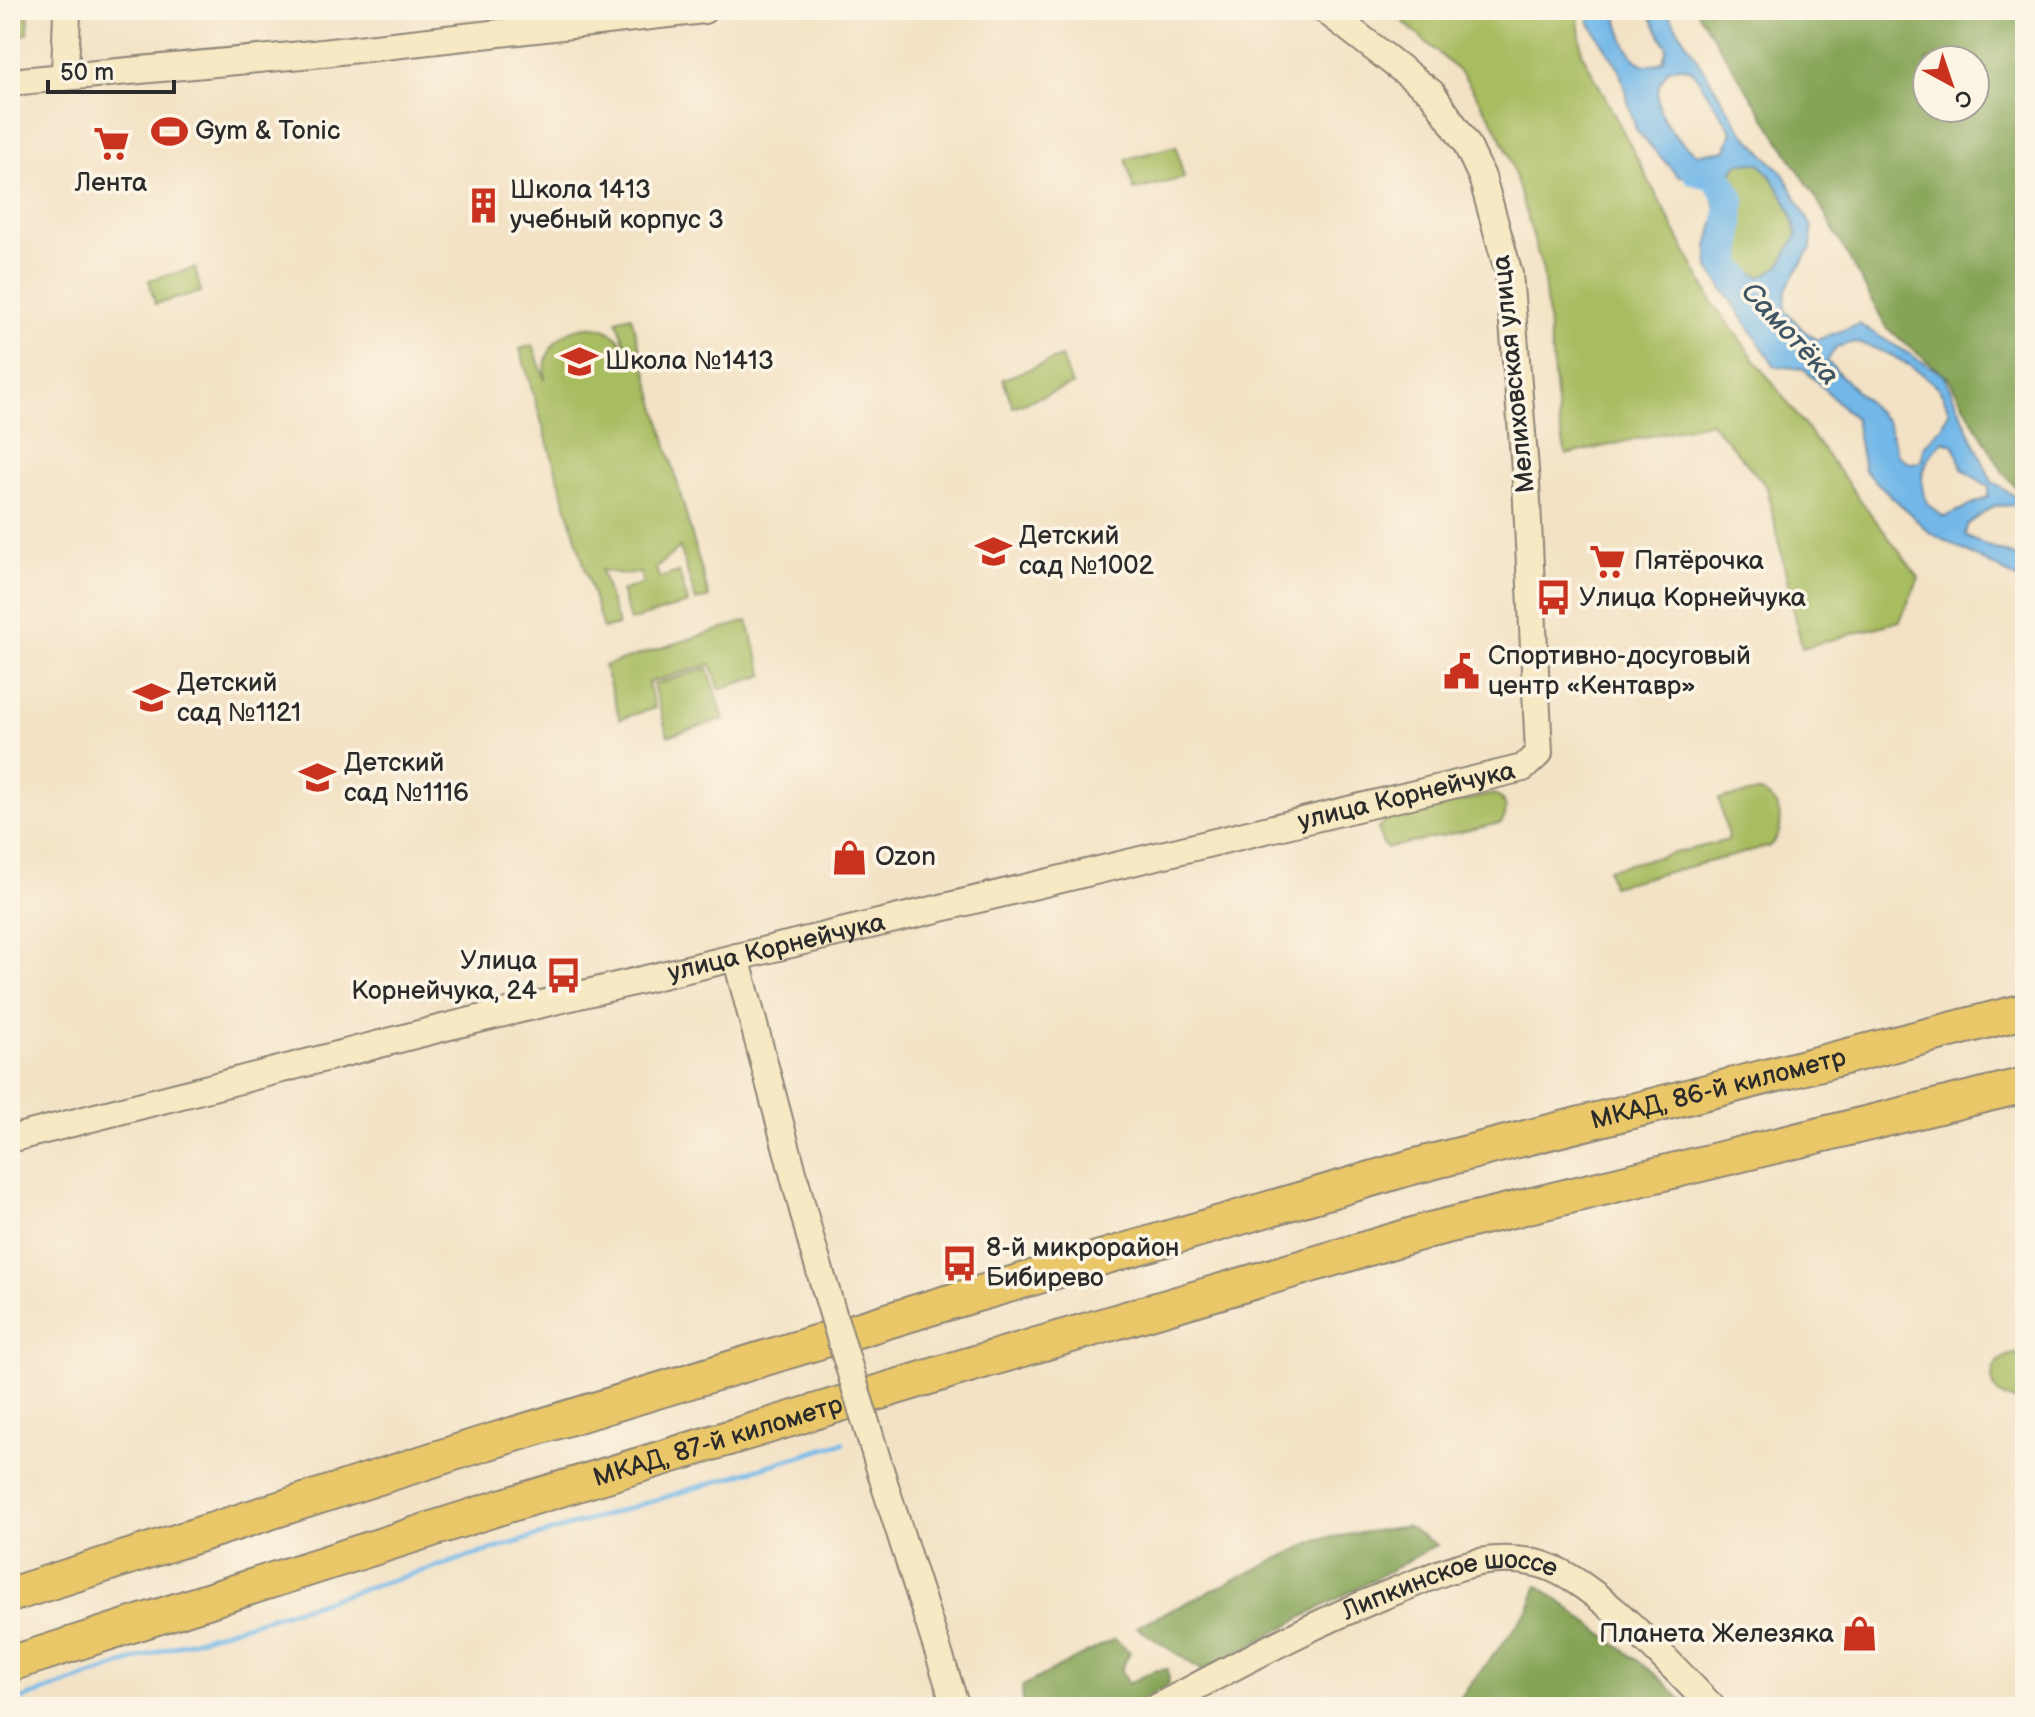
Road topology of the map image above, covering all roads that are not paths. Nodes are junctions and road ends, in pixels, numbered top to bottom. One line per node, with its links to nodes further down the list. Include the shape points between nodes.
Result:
1 (67, 10): 4 (street)
2 (704, 10): 4 (street, via 298,56)
3 (1328, 11): 6 (street, Мелиховская улица, via 1432,93 1482,177 1509,274)
4 (65, 76): 5 (street)
5 (10, 82)
6 (1539, 753): 7 (street, улица Корнейчука, via 1523,768)
7 (736, 957): 10 (street, улица Корнейчука); 13 (street, bridge, via 813,1248)
8 (2025, 1011): 11 (highway, МКАД, 86-й километр, via 1412,1167 509,1436)
9 (2025, 1085): 12 (highway, МКАД, 87-й километр, via 1430,1230 513,1504)
10 (10, 1139)
11 (10, 1595)
12 (10, 1664)
13 (956, 1707)
14 (1158, 1707): 15 (street, Липкинское шоссе, via 1339,1613 1440,1573 1508,1560 1538,1564 1585,1589)
15 (1712, 1707)

